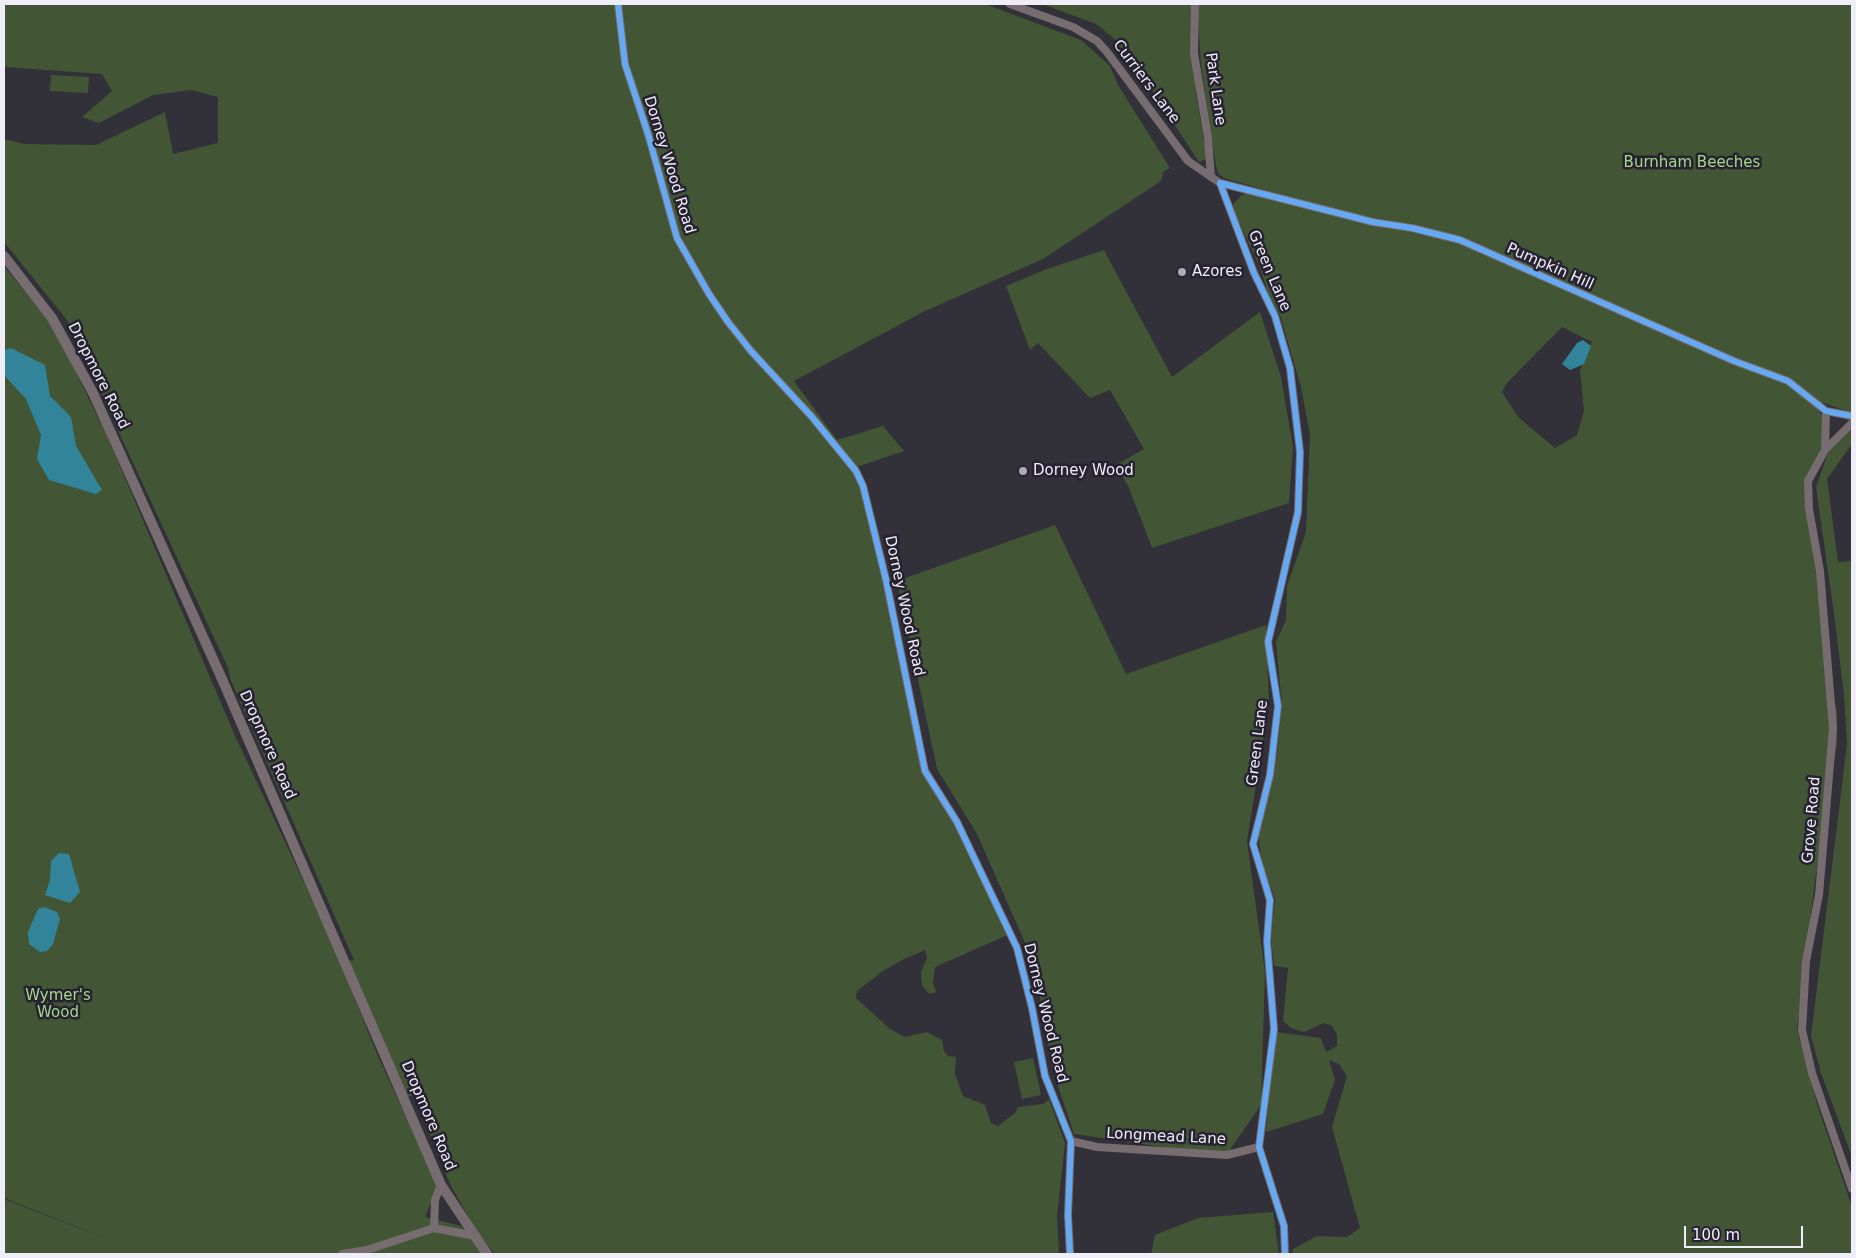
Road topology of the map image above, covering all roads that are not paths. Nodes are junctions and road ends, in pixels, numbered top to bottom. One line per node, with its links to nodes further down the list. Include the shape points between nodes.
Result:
1 (618, 4): 11 (street, Dorney Wood Road, via 625,64 677,238 728,322 812,417 856,471 863,486 925,771 961,830 1017,948 1045,1076)
2 (1010, 4): 4 (street, Curriers Lane, via 1073,27 1096,41 1188,161)
3 (1195, 4): 4 (street, Park Lane, via 1194,54)
4 (1211, 177): 5 (street, Curriers Lane)
5 (1220, 183): 7 (street, Pumpkin Hill, via 1460,240 1716,354 1788,381); 12 (street, Green Lane, via 1277,325 1290,368 1300,452 1298,512 1268,642 1278,706 1270,775 1252,844 1270,900 1267,940 1274,1029)
6 (4, 256): 13 (street, Dropmore Road, via 52,318 93,393)
7 (1826, 411): 8 (street, Pumpkin Hill); 10 (street, Grove Road)
8 (1852, 416)
9 (1852, 422): 10 (street, Grove Road)
10 (1825, 450): 14 (street, Grove Road, via 1808,481 1809,509 1820,571 1833,728 1819,895 1806,961 1802,1030 1812,1073)
11 (1071, 1141): 12 (street, Longmead Lane, via 1098,1147 1227,1156); 19 (street, Dorney Wood Road)
12 (1259, 1147): 20 (street, Green Lane, via 1284,1226)
13 (442, 1185): 15 (street, via 435,1200); 16 (street, Dropmore Road)
14 (1852, 1190)
15 (434, 1228): 16 (street); 17 (street, via 367,1250)
16 (475, 1236): 18 (street, Dropmore Road)
17 (342, 1254)
18 (487, 1254)
19 (1070, 1254)
20 (1285, 1254)

